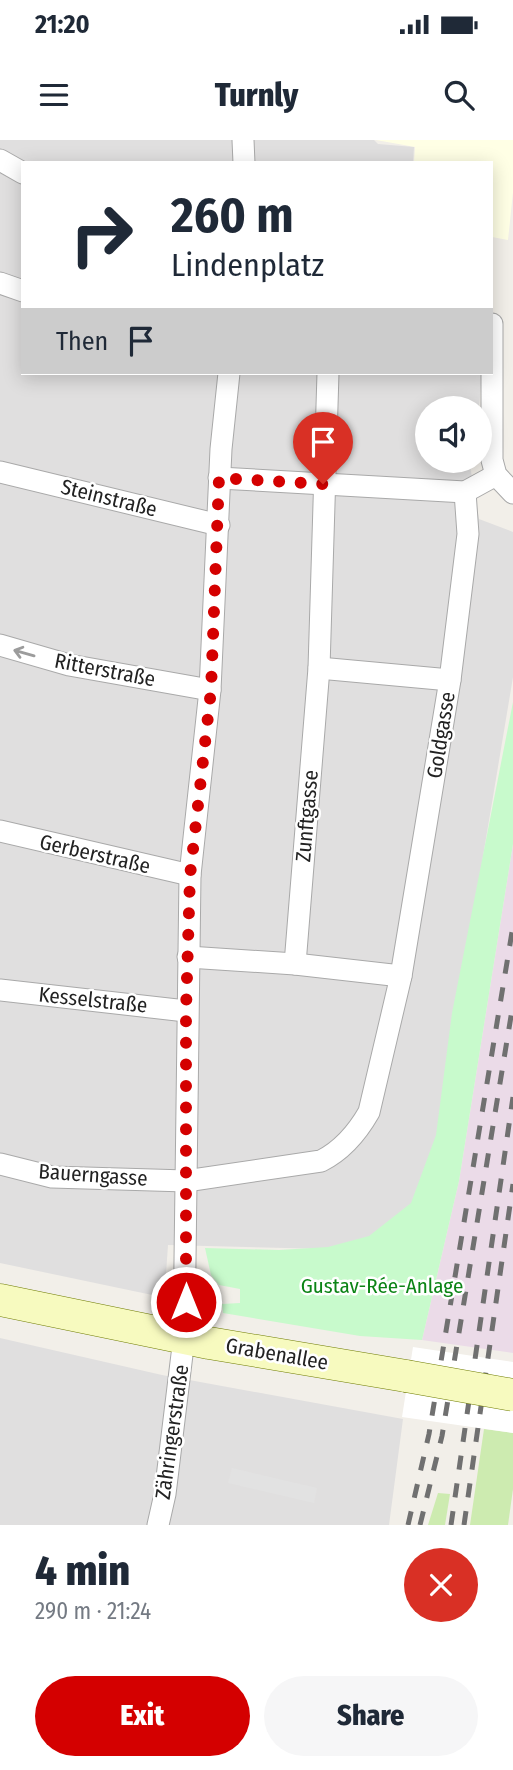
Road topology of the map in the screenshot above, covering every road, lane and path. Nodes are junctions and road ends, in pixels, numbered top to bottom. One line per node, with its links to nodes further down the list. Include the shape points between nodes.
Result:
1 (243, 140): 3 (street)
2 (0, 160): 4 (street)
3 (244, 161)
4 (21, 172)
5 (0, 283): 6 (street)
6 (21, 290)
7 (229, 375): 12 (street, Zähringerstraße)
8 (328, 375): 13 (street, Zunftgasse)
9 (492, 375): 11 (street)
10 (0, 472): 16 (street, Steinstraße)
11 (496, 475): 14 (street); 15 (street)
12 (219, 478): 13 (street); 16 (street, Zähringerstraße)
13 (323, 484): 14 (street); 18 (street, Zunftgasse)
14 (465, 492): 19 (street, Goldgasse, via 468,534)
15 (513, 493)
16 (219, 525): 20 (street, Zähringerstraße)
17 (0, 645): 20 (street, Ritterstraße, one-way to 17, via 69,665)
18 (319, 668): 19 (street); 24 (street, Zunftgasse)
19 (450, 680): 25 (street, Goldgasse)
20 (211, 690): 22 (street, Zähringerstraße)
21 (0, 831): 22 (street, Gerberstraße)
22 (190, 876): 23 (street, Zähringerstraße)
23 (188, 957): 24 (street); 27 (street, Zähringerstraße)
24 (295, 964): 25 (street)
25 (401, 976): 29 (street, Goldgasse, via 369,1112 339,1152 321,1161)
26 (0, 990): 27 (street, Kesselstraße)
27 (186, 1011): 29 (street, Zähringerstraße)
28 (0, 1164): 29 (street, Bauerngasse, via 52,1177)
29 (186, 1181): 31 (street, Zähringerstraße)
30 (0, 1300): 31 (main road, Grabenallee)
31 (184, 1338): 32 (main road, Grabenallee, bridge); 33 (street, Zähringerstraße)
32 (513, 1395)
33 (158, 1525)

